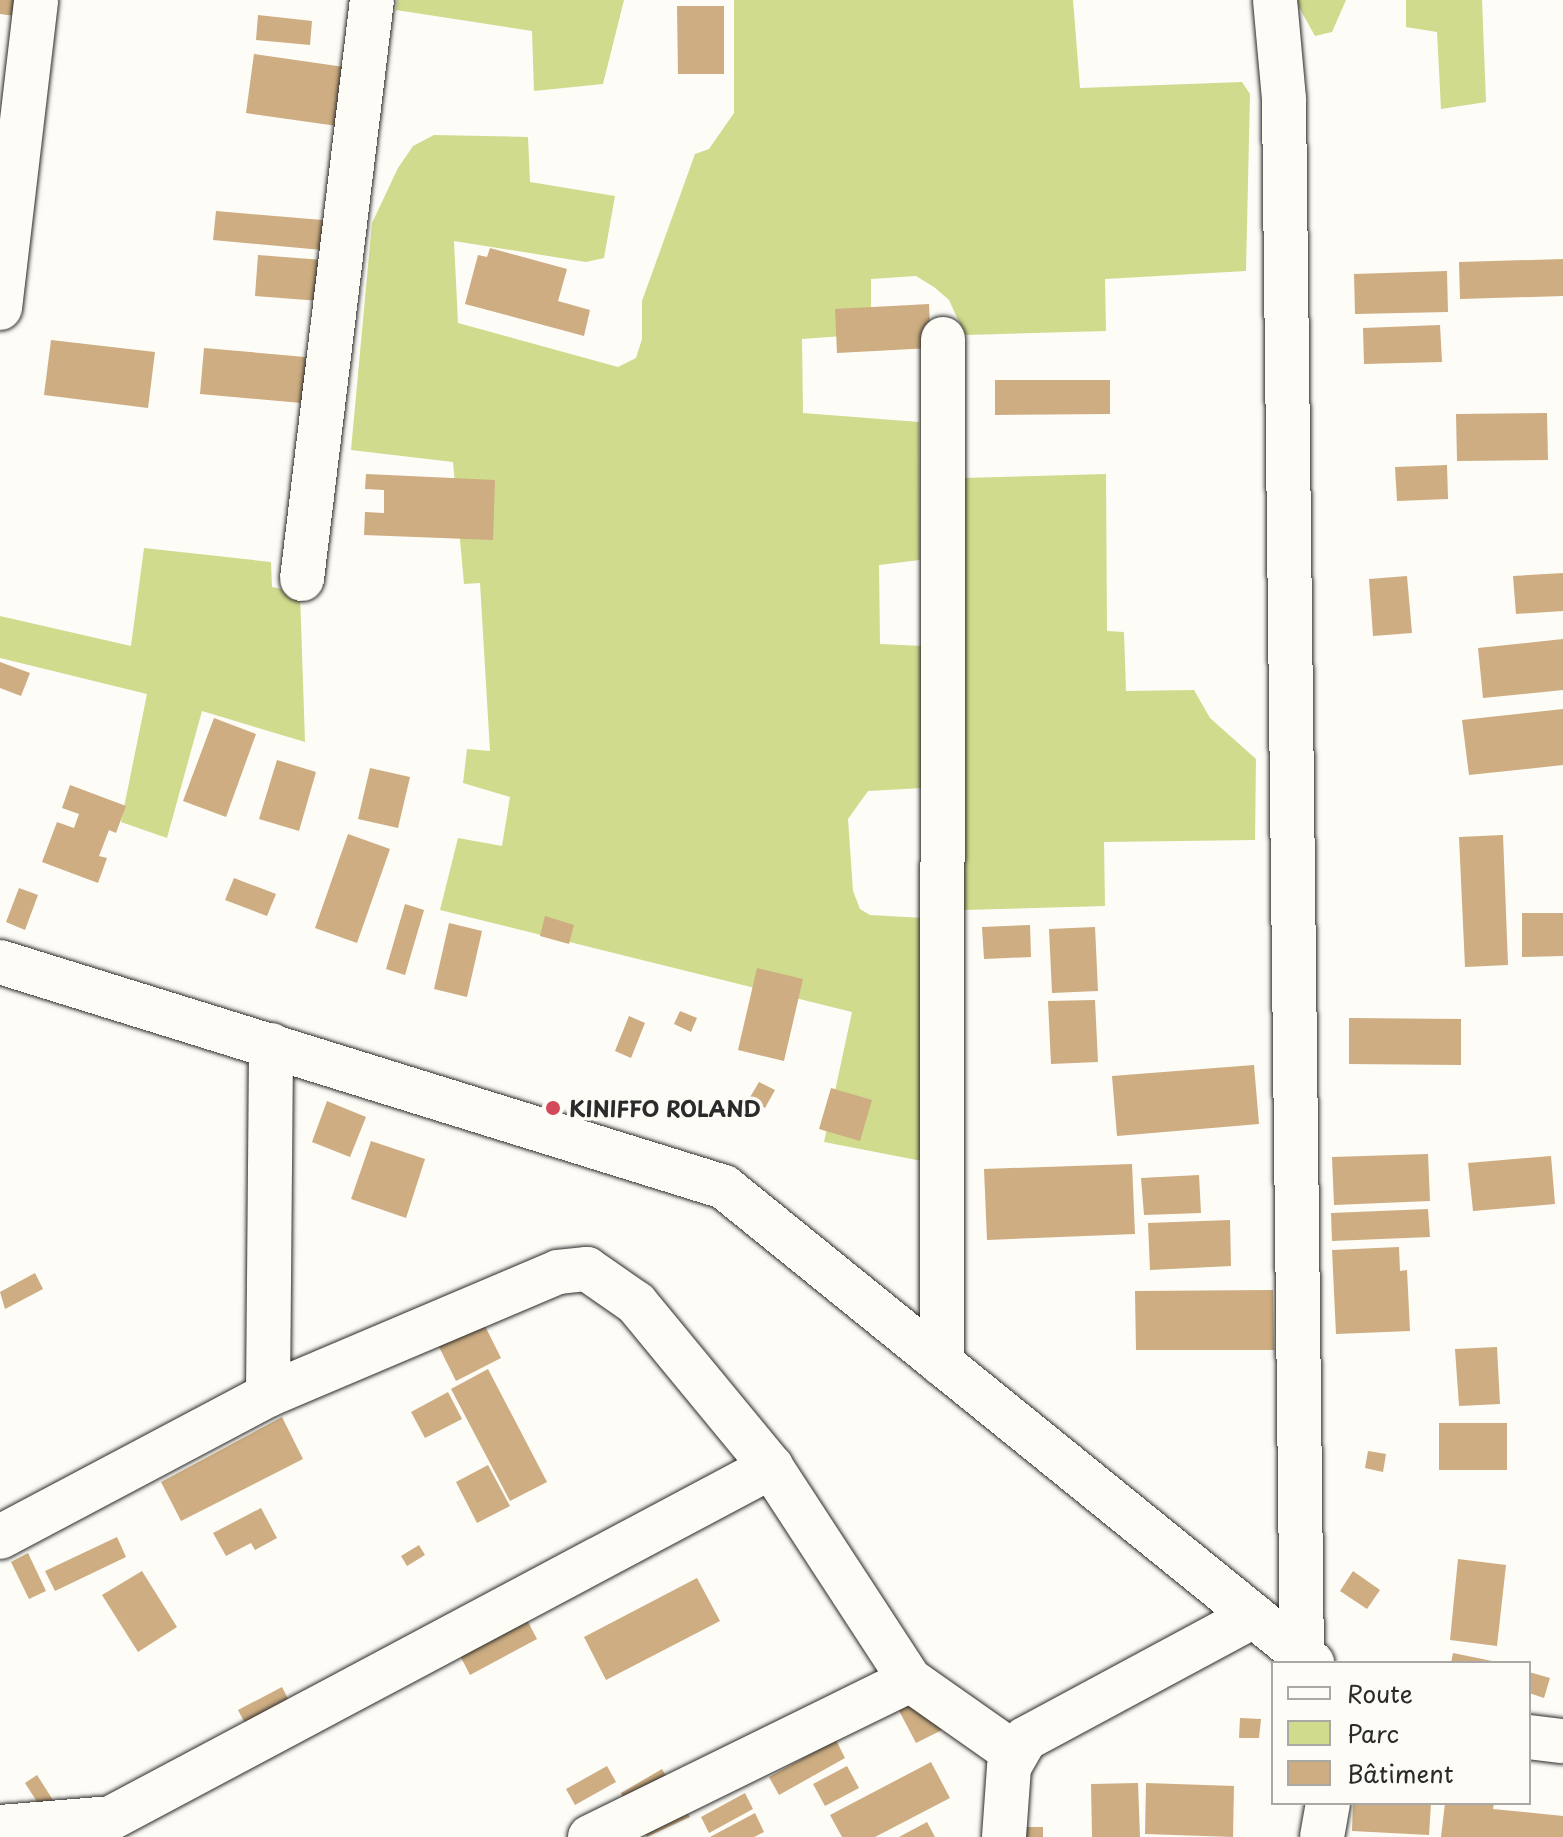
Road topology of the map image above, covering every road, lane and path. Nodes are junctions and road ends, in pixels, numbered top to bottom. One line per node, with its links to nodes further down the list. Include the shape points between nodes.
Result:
1 (36, 0): 4 (street)
2 (372, 0): 6 (street)
3 (1275, 0): 14 (street, via 1284,99)
4 (0, 308)
5 (943, 339): 9 (street)
6 (302, 579)
7 (0, 962): 8 (street)
8 (271, 1045): 9 (street, via 724,1187); 10 (street)
9 (942, 1364): 13 (street)
10 (268, 1395): 11 (street, via 558,1272 587,1269 636,1303); 12 (street)
11 (771, 1467): 15 (street); 20 (street, via 111,1818)
12 (0, 1537)
13 (1253, 1616): 14 (street); 18 (street, via 1025,1739)
14 (1307, 1659)
15 (910, 1680): 18 (street); 21 (street)
16 (1531, 1737): 17 (street)
17 (1563, 1741)
18 (1014, 1753): 22 (street)
19 (1328, 1805): 23 (street)
20 (0, 1827)
21 (590, 1837)
22 (1004, 1837)
23 (1322, 1837)

